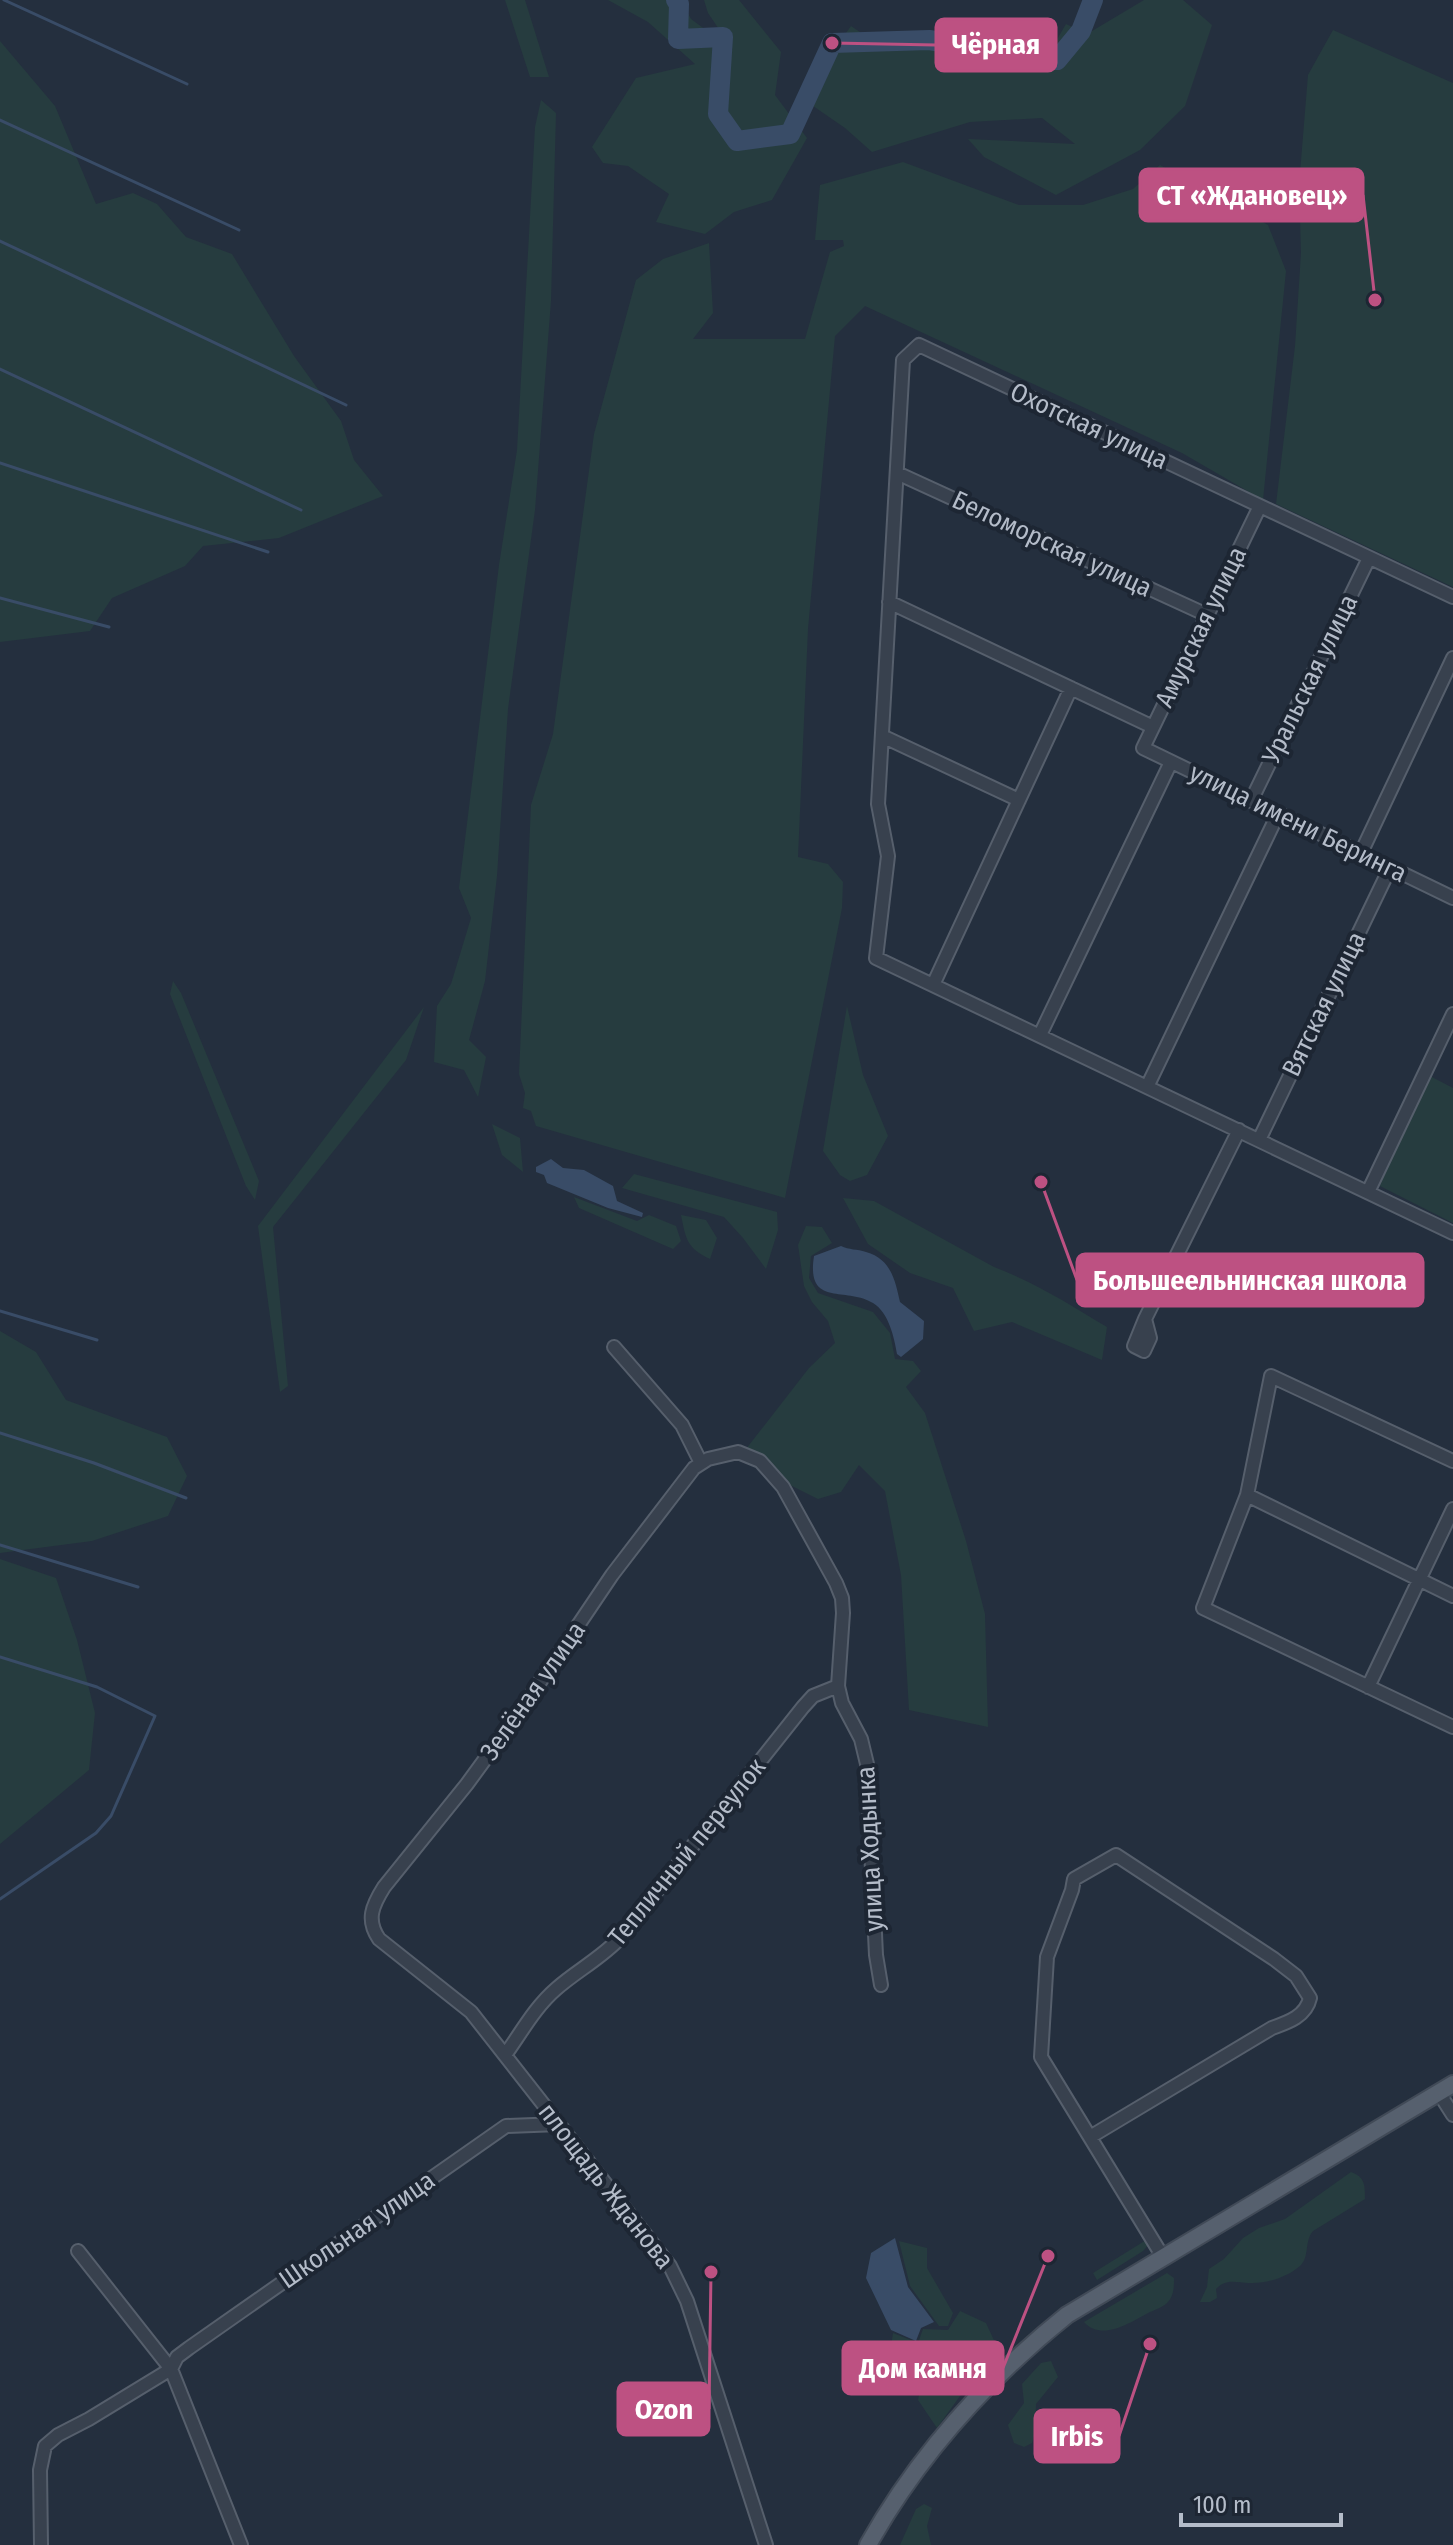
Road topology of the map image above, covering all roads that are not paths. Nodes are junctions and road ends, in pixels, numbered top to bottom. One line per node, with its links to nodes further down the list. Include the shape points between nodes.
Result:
1 (897, 473): 2 (street, Охотская улица, via 903,360 919,345); 5 (street); 6 (street, Беломорская улица)
2 (1260, 506): 3 (street, Охотская улица); 6 (street, Амурская улица)
3 (1369, 558): 4 (street, Охотская улица); 14 (street, Уральская улица)
4 (1453, 597)
5 (889, 602): 8 (street); 10 (street)
6 (1207, 615): 9 (street, Амурская улица)
7 (1453, 658): 16 (street)
8 (1071, 688): 9 (street); 13 (street)
9 (1153, 727): 11 (street, Амурская улица)
10 (882, 736): 13 (street); 19 (street, via 878,804 888,856 876,958)
11 (1143, 748): 12 (street, улица имени Беринга)
12 (1171, 762): 14 (street, улица имени Беринга); 21 (street)
13 (1019, 800): 19 (street)
14 (1251, 801): 15 (street, улица имени Беринга)
15 (1278, 814): 16 (street, улица имени Беринга); 22 (street)
16 (1360, 855): 17 (street, улица имени Беринга)
17 (1390, 868): 18 (street, улица имени Беринга); 24 (street, Вятская улица)
18 (1453, 898)
19 (933, 985): 21 (street)
20 (1453, 1014): 25 (street)
21 (1040, 1035): 22 (street)
22 (1147, 1087): 23 (street)
23 (1239, 1130): 24 (street); 27 (street)
24 (1259, 1140): 25 (street)
25 (1368, 1192): 26 (street)
26 (1453, 1233)
27 (1145, 1319)
28 (614, 1347): 29 (street, via 682,1425)
29 (704, 1461): 35 (street, улица Ходынка, via 738,1452 760,1461 783,1487 842,1598); 38 (street, Зелёная улица, via 680,1484 467,1784 384,1887 371,1912)
30 (1453, 1461): 31 (street, via 1271,1376)
31 (1247, 1495): 33 (street); 36 (street, via 1203,1608)
32 (1453, 1509): 33 (street)
33 (1420, 1580): 34 (street); 36 (street)
34 (1453, 1596)
35 (838, 1686): 39 (street, улица Ходынка, via 867,1764); 40 (street, Тепличный переулок, via 813,1696 803,1707 617,1941 556,1988)
36 (1368, 1687): 37 (street)
37 (1453, 1727)
38 (372, 1929): 40 (street, площадь Жданова, via 471,2012)
39 (881, 1985)
40 (505, 2055): 43 (street, площадь Жданова)
41 (1446, 2089): 42 (street); 46 (main road)
42 (1453, 2115)
43 (559, 2124): 47 (street, Школьная улица, via 506,2126 189,2348); 50 (street, площадь Жданова, via 681,2286)
44 (1090, 2137): 44 (street, via 1041,2057 1047,1957 1074,1879 1116,1855 1274,1959 1296,1976 1310,1998 1300,2015); 46 (street)
45 (78, 2251): 47 (street)
46 (1163, 2257): 51 (main road, via 1067,2315 970,2403 914,2471)
47 (171, 2369): 48 (street, Школьная улица, via 45,2446 40,2470); 49 (street)
48 (41, 2545)
49 (241, 2545)
50 (766, 2545)
51 (868, 2545)

